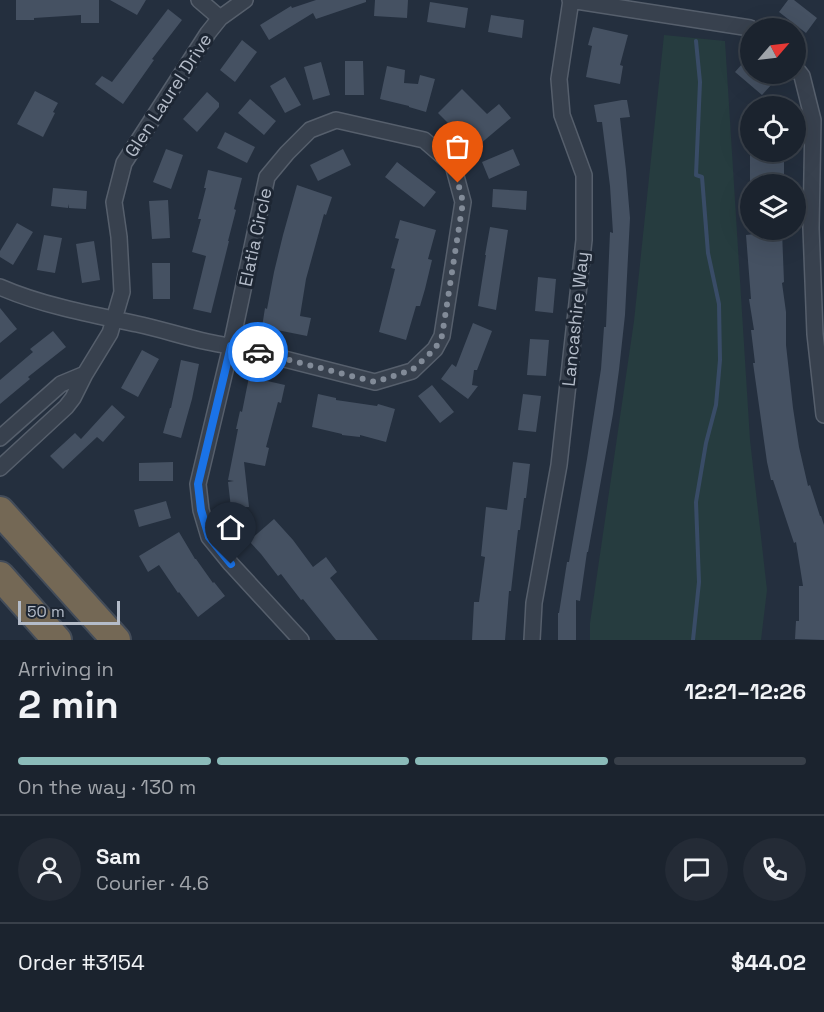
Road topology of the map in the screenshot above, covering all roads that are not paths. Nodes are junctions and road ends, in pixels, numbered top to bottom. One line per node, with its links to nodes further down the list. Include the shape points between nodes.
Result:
1 (199, 0): 4 (street)
2 (245, 0): 4 (street, Glen Laurel Drive)
3 (570, 0): 5 (street); 19 (street, Lancashire Way, via 559,78 562,115 584,175 584,240 559,465 534,603)
4 (220, 18): 8 (street, Glen Laurel Drive, via 124,163 114,202 122,292)
5 (740, 26)
6 (804, 84): 11 (street, via 813,120 814,322)
7 (0, 287): 8 (street, Elatia Circle)
8 (114, 320): 9 (street, Elatia Circle); 10 (street, Glen Laurel Drive)
9 (231, 346): 9 (street, Elatia Circle, via 375,382 412,370 435,349 442,336 463,202 453,165 424,140 336,120 310,130 267,177); 18 (street, via 200,471 201,510 209,537)
10 (84, 374): 12 (street, via 61,384); 13 (street, Glen Laurel Drive, via 66,407)
11 (824, 415)
12 (0, 438)
13 (0, 468)
14 (0, 511): 17 (highway)
15 (0, 576): 16 (highway)
16 (57, 640)
17 (116, 640)
18 (301, 640)
19 (532, 640)

